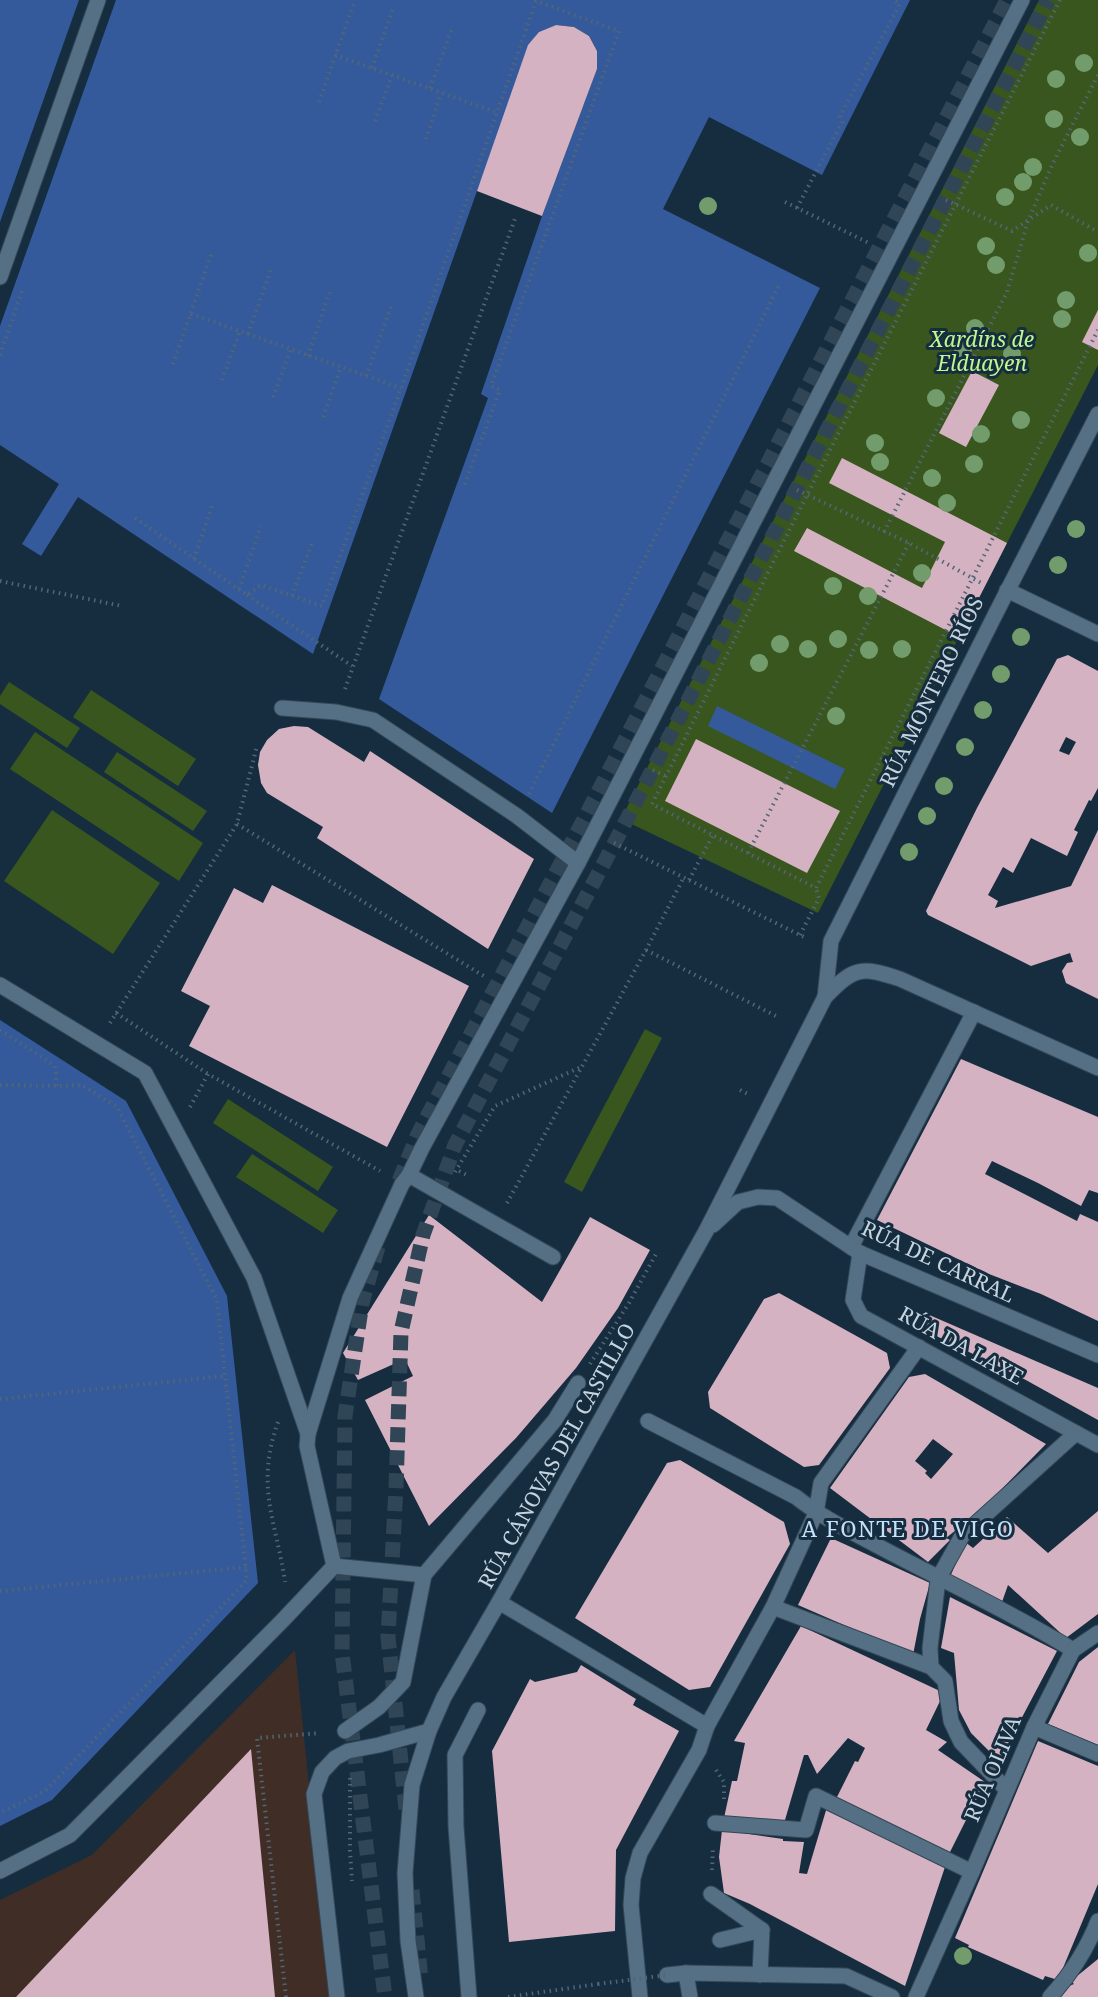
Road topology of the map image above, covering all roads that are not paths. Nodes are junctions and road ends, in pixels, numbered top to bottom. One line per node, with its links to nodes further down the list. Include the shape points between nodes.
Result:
1 (98, 0): 3 (street)
2 (1022, 0): 8 (street)
3 (0, 278)
4 (1098, 414): 5 (street, RÚA MONTERO RÍOS)
5 (1007, 590): 6 (street); 10 (street, RÚA MONTERO RÍOS, via 831,941)
6 (1098, 634)
7 (282, 708): 8 (street, via 336,712 373,720 518,816)
8 (578, 863): 13 (street)
9 (0, 985): 22 (street, via 145,1073 254,1278)
10 (825, 997): 11 (street, RÚA CÁNOVAS DEL CASTILLO, via 856,971 877,971); 14 (street, RÚA CÁNOVAS DEL CASTILLO)
11 (974, 1012): 12 (street); 15 (street, RÚA DA LAXE)
12 (1098, 1068)
13 (405, 1179): 16 (street, via 442,1194); 22 (street, via 350,1298)
14 (706, 1231): 15 (street, RÚA DE CARRAL, via 738,1202 777,1198); 28 (street, RÚA CÁNOVAS DEL CASTILLO)
15 (856, 1250): 17 (street, RÚA DA LAXE, via 853,1300 861,1316); 18 (street, RÚA DE CARRAL)
16 (553, 1257)
17 (919, 1347): 21 (street, RÚA DA LAXE); 24 (street, via 821,1483)
18 (1098, 1355)
19 (578, 1383): 26 (street, via 555,1420)
20 (648, 1420): 24 (street, via 796,1497)
21 (1076, 1433): 23 (street, RÚA DA LAXE); 27 (street, via 962,1536)
22 (308, 1434): 25 (street, via 307,1446)
23 (1098, 1445)
24 (816, 1513): 27 (street); 29 (street)
25 (334, 1566): 26 (street); 41 (street, via 70,1835)
26 (424, 1575): 36 (street, via 403,1682 379,1707)
27 (938, 1579): 31 (street, via 1034,1626); 32 (street)
28 (499, 1602): 34 (street); 37 (street, RÚA CÁNOVAS DEL CASTILLO, via 444,1697)
29 (773, 1607): 32 (street); 34 (street)
30 (1098, 1633): 31 (street, RÚA OLIVA)
31 (1073, 1650): 35 (street, RÚA OLIVA)
32 (931, 1668): 39 (street, via 945,1681 951,1721 961,1742)
33 (478, 1710): 53 (street, via 455,1755 456,1827)
34 (707, 1726): 54 (street, via 699,1750 640,1853 633,1878 631,1905)
35 (1034, 1727): 38 (street); 39 (street, RÚA OLIVA)
36 (345, 1731)
37 (429, 1731): 51 (street, via 348,1751 322,1772 315,1794); 52 (street, RÚA CÁNOVAS DEL CASTILLO, via 412,1785 405,1873 408,1941)
38 (1098, 1754)
39 (1006, 1790): 42 (street, RÚA OLIVA)
40 (715, 1823): 42 (street, via 806,1830 816,1796)
41 (0, 1871)
42 (972, 1872): 57 (street, RÚA OLIVA)
43 (711, 1894): 45 (street)
44 (1098, 1921): 47 (street)
45 (762, 1930): 46 (street); 50 (street)
46 (720, 1940)
47 (1093, 1948): 58 (street)
48 (686, 1973): 49 (street); 50 (street); 55 (street)
49 (667, 1975)
50 (760, 1975): 56 (street, via 846,1976)
51 (337, 1997)
52 (416, 1997)
53 (469, 1997)
54 (640, 1997)
55 (690, 1997)
56 (892, 1997)
57 (916, 1997)
58 (1050, 1997)

